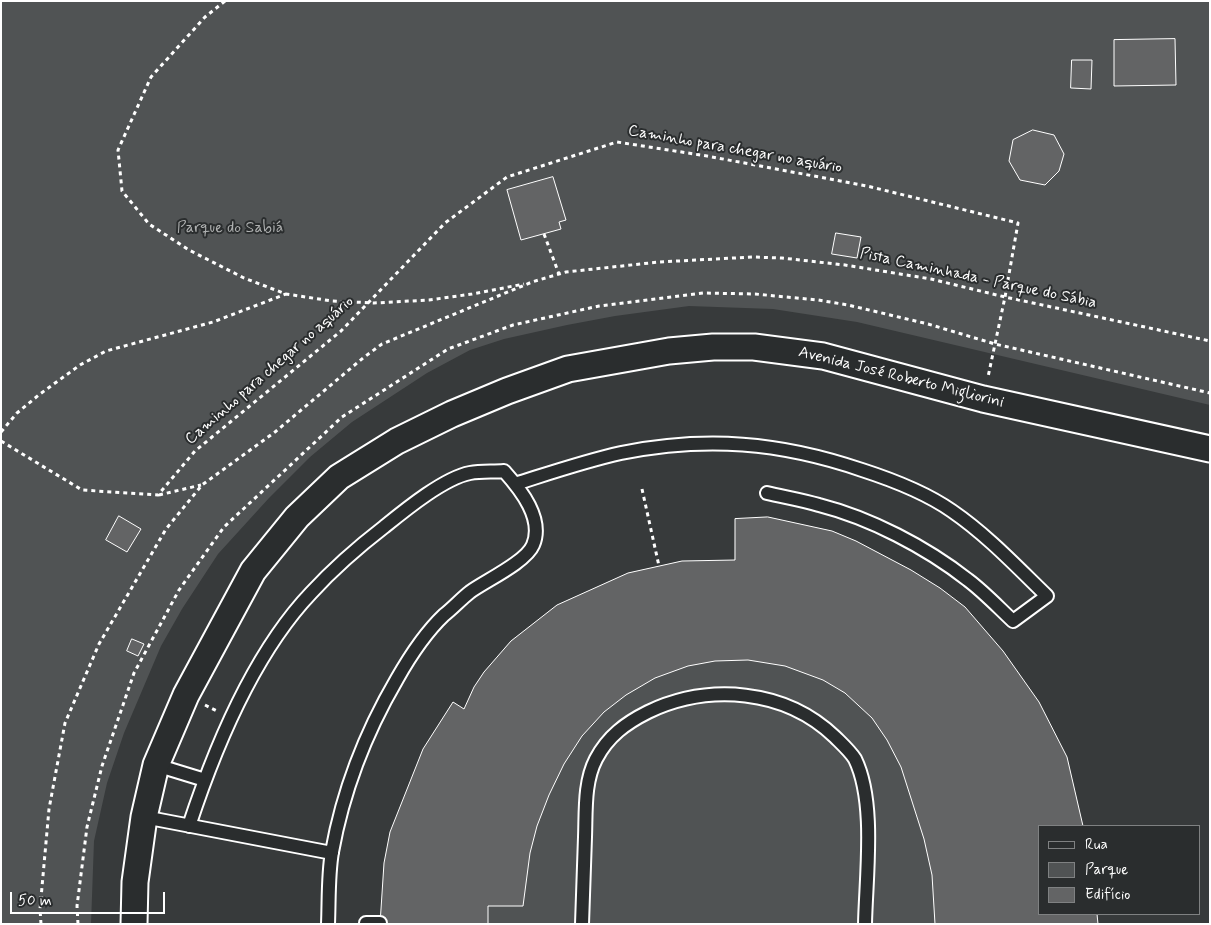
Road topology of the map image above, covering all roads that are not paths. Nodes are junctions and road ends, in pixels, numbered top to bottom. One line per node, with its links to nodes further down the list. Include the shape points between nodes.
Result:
1 (1210, 449): 4 (street, Avenida José Roberto Migliorini, via 983,399 823,356 754,347 669,351 568,369 507,390 397,441 340,477 297,517 253,571 186,695)
2 (515, 484): 3 (lane, via 620,454 670,445 740,444 794,452 832,460 900,483 951,510 1047,596 1013,621 969,581 909,542 862,519 820,505); 5 (lane, via 504,472 469,473 444,484 350,554 310,594 278,635 246,688); 8 (lane, via 535,520 533,546 520,560 469,593 434,625 408,659 367,735 339,818)
3 (767, 494)
4 (156, 765): 5 (lane); 6 (street, Avenida José Roberto Migliorini)
5 (204, 780): 7 (lane)
6 (144, 817): 7 (lane); 11 (street, Avenida José Roberto Migliorini, via 135,882)
7 (189, 826): 8 (lane)
8 (332, 853): 12 (lane)
9 (366, 923): 10 (lane)
10 (380, 923)
11 (134, 924)
12 (328, 924)
13 (582, 924): 14 (lane, via 586,794 590,772 604,745 632,720 660,706 692,697 733,694 760,697 789,706 828,730 854,758 867,797)
14 (865, 924)

